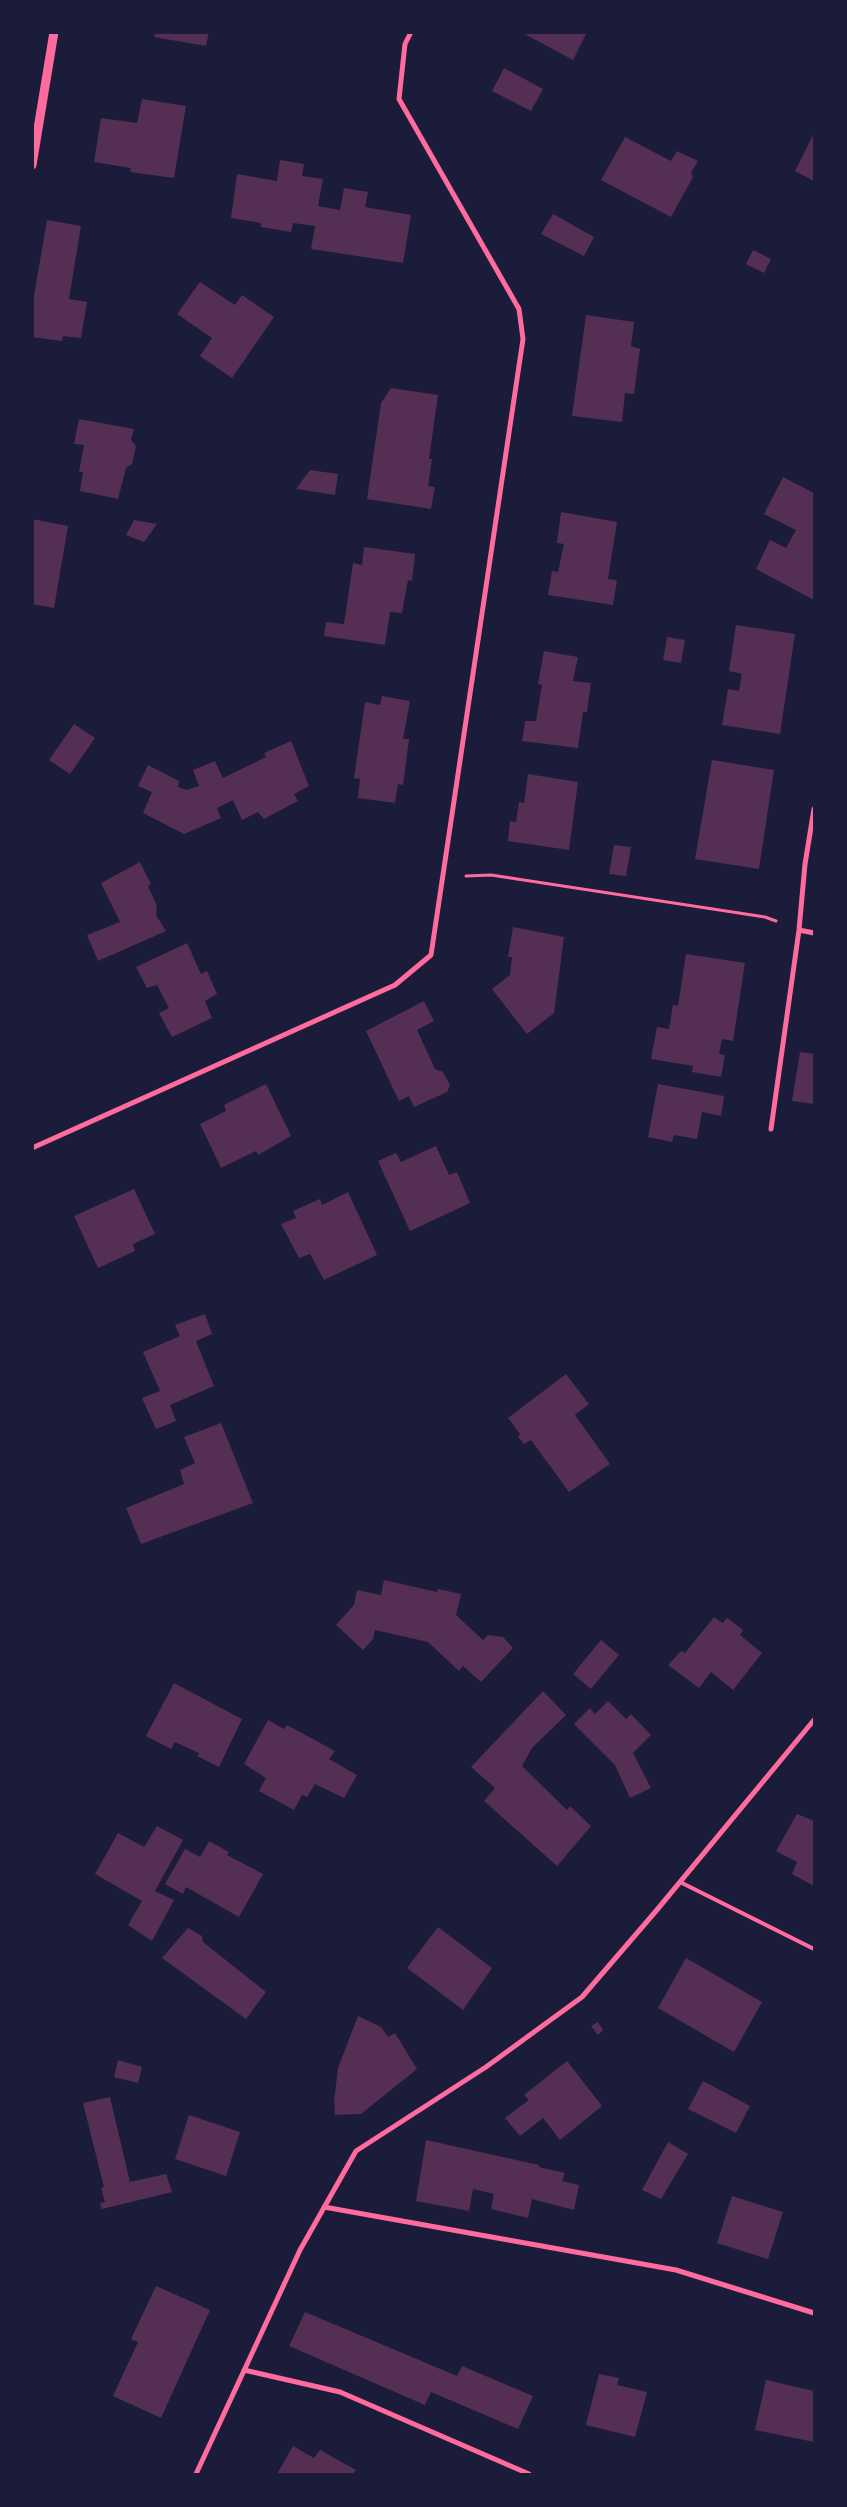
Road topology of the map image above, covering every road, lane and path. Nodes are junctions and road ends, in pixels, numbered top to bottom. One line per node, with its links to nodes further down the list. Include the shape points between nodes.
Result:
1 (54, 32): 3 (street)
2 (410, 32): 5 (street, via 405,44 399,99 519,309 523,339)
3 (32, 165)
4 (814, 809): 6 (street, via 805,864)
5 (443, 877): 6 (path, via 490,875 764,917); 9 (street, via 431,955 395,986)
6 (800, 930): 7 (street); 8 (street)
7 (814, 933)
8 (771, 1129)
9 (32, 1148)
10 (814, 1720): 11 (street)
11 (680, 1882): 12 (lane); 13 (street, via 582,1997 486,2067 356,2151)
12 (814, 1948)
13 (324, 2207): 14 (street, via 676,2270); 15 (street, via 300,2250)
14 (814, 2313)
15 (244, 2370): 16 (street); 17 (street, via 340,2392)
16 (196, 2474)
17 (529, 2474)

